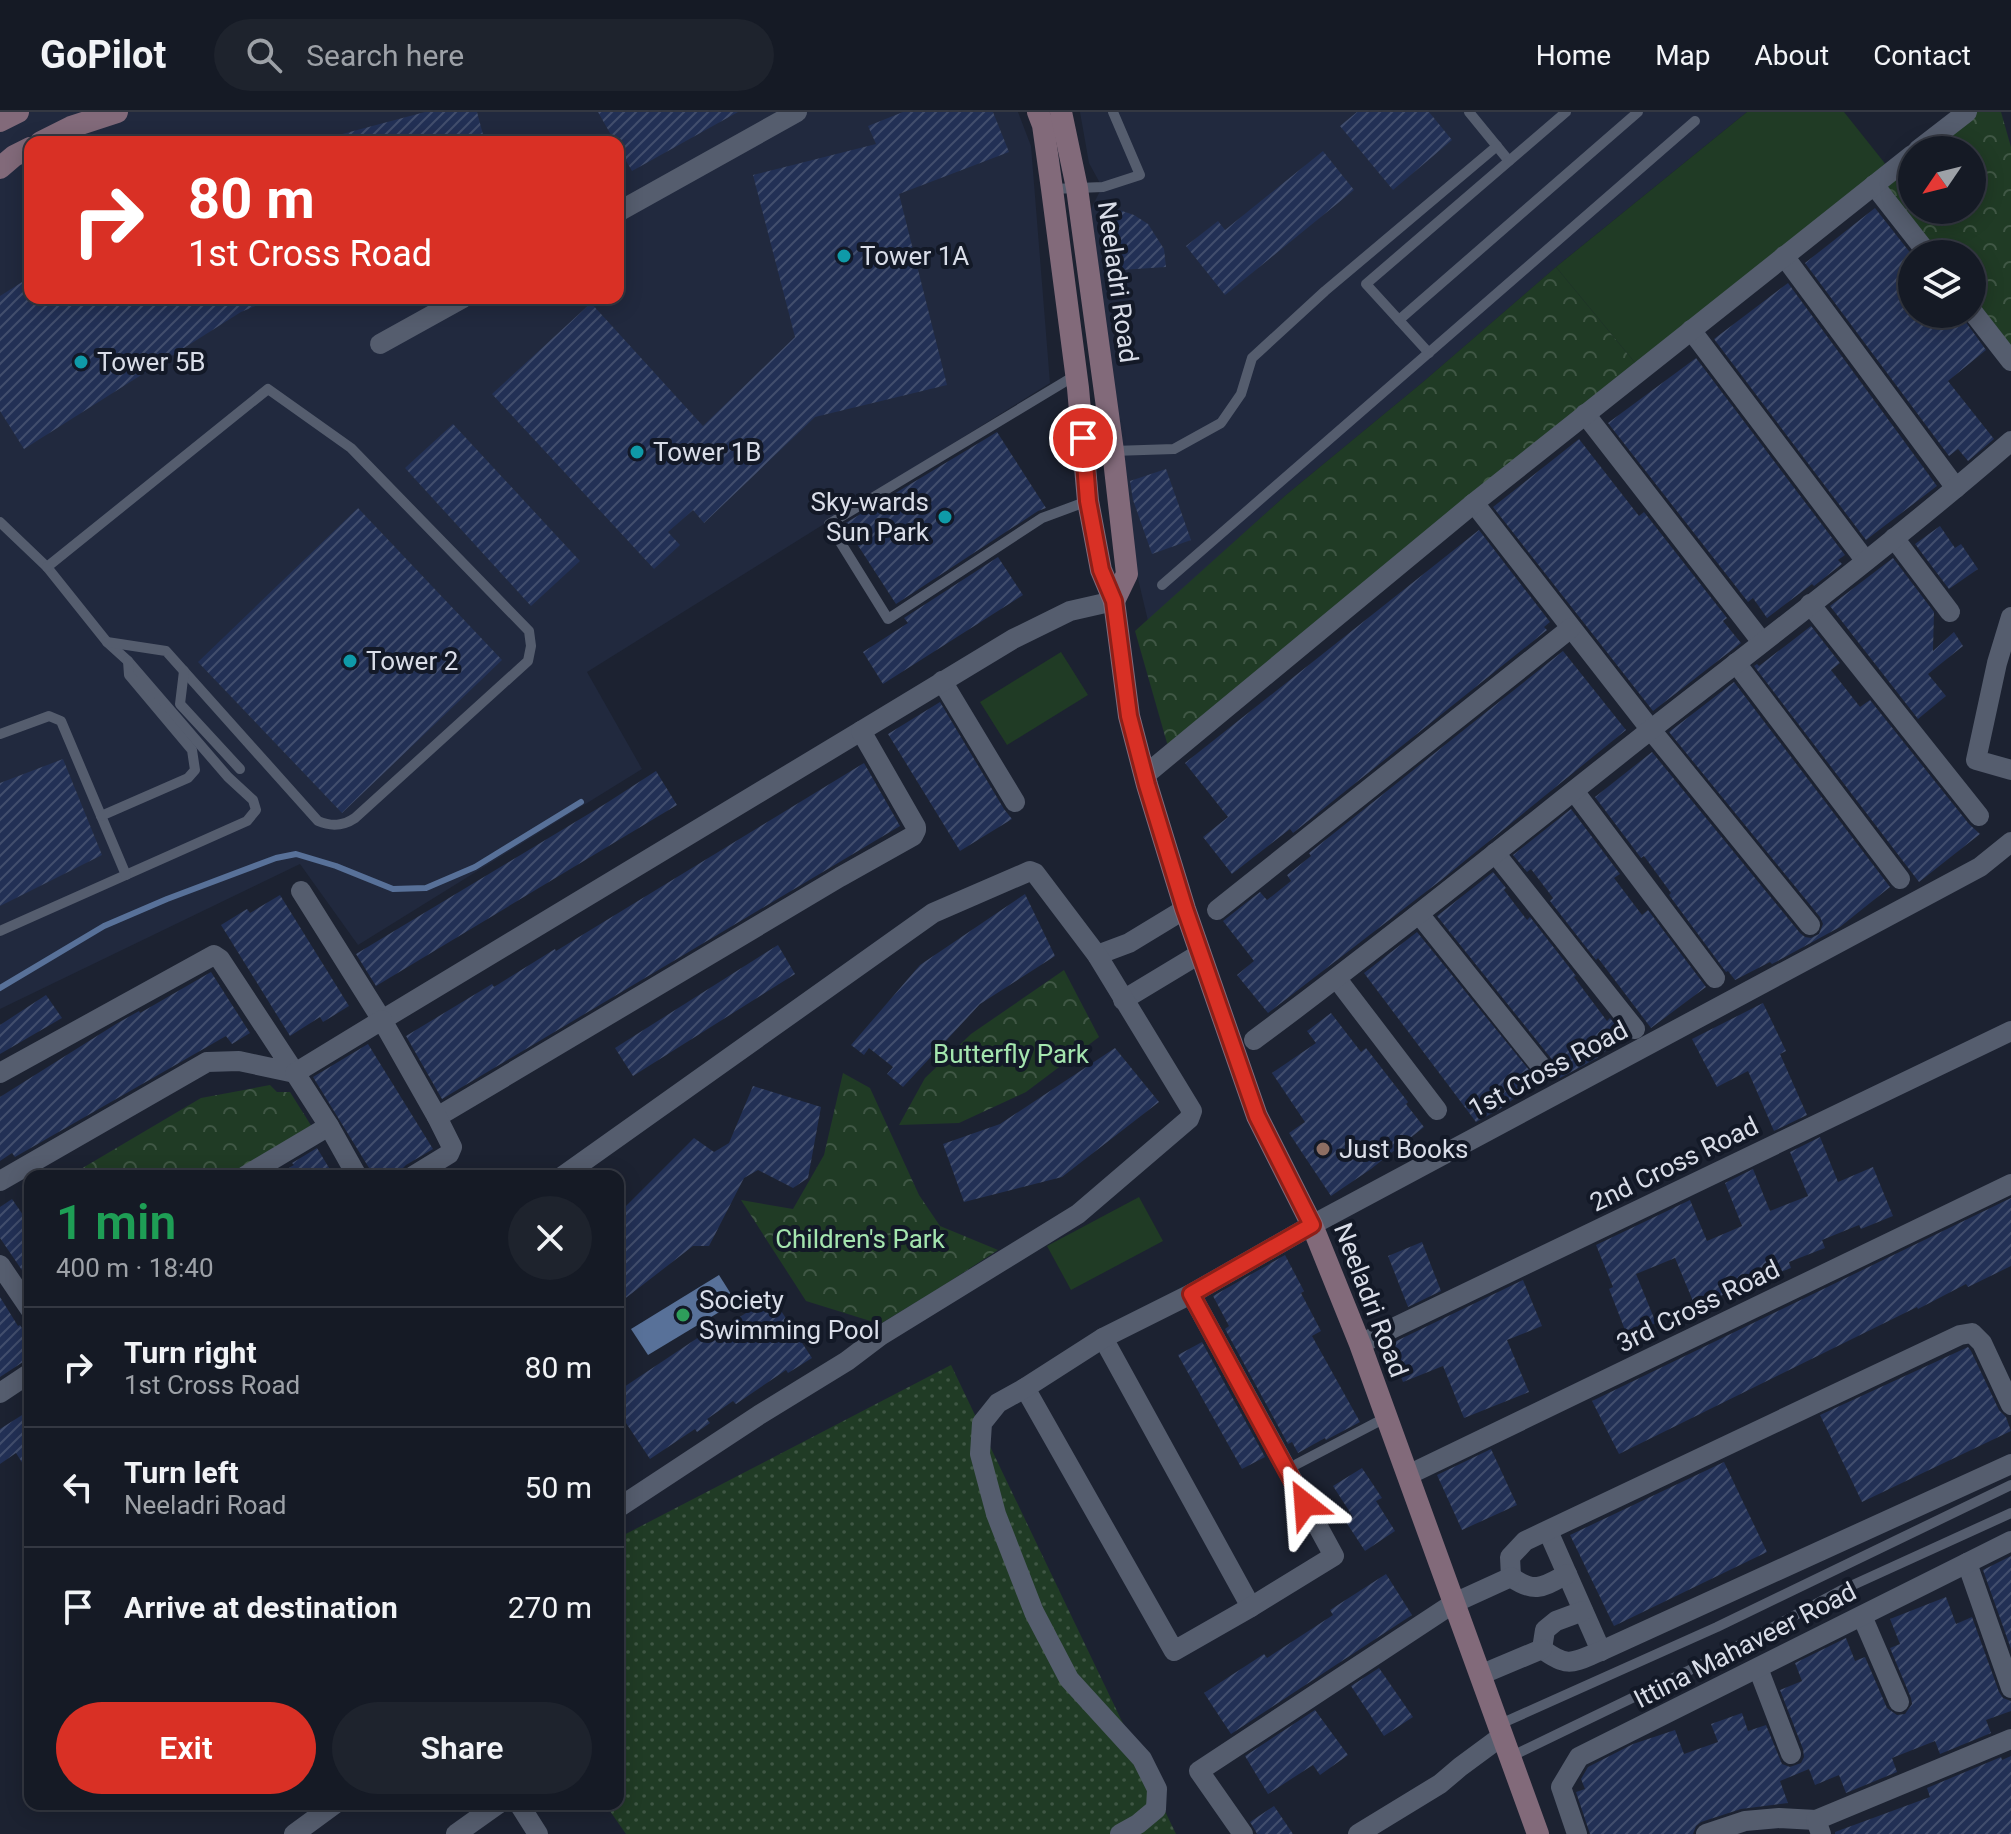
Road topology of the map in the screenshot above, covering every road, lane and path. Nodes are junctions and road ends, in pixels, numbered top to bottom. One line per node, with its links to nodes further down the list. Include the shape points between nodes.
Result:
1 (18, 112): 11 (main road)
2 (117, 112): 13 (main road)
3 (797, 112): 23 (street)
4 (1038, 112): 22 (main road, Neeladri Road)
5 (1061, 112): 21 (main road, Neeladri Road)
6 (1113, 112): 21 (lane, via 1140,175 1103,187)
7 (1469, 112): 15 (lane)
8 (1566, 112): 17 (lane)
9 (1638, 112): 27 (lane)
10 (1967, 112): 14 (street)
11 (0, 121)
12 (1695, 121): 31 (lane)
13 (53, 136)
14 (1936, 136)
15 (1497, 146): 17 (lane); 38 (lane, via 1252,358 1241,394 1221,423 1174,449)
16 (24, 151): 19 (main road)
17 (1509, 161): 27 (lane, via 1366,284)
18 (1898, 166): 20 (street)
19 (0, 168)
20 (1874, 185): 24 (street); 25 (street)
21 (1077, 188): 22 (lane); 34 (main road, Neeladri Road)
22 (1052, 189): 33 (main road, Neeladri Road)
23 (624, 209)
24 (1917, 240)
25 (1784, 256): 29 (street); 39 (street)
26 (452, 304): 30 (street)
27 (1399, 320): 31 (lane)
28 (1985, 328): 32 (street)
29 (1691, 330): 36 (street); 44 (street)
30 (380, 344)
31 (1429, 353): 46 (lane)
32 (2011, 361)
33 (1076, 375): 35 (main road, Neeladri Road); 40 (lane, via 829,524 888,619 1042,518)
34 (1107, 403): 35 (main road); 38 (main road, Neeladri Road)
35 (1081, 407): 40 (main road, Neeladri Road)
36 (1585, 414): 41 (street); 53 (street)
37 (2011, 441): 39 (street)
38 (1113, 451): 47 (main road, Neeladri Road, via 1127,574)
39 (1956, 488): 43 (street)
40 (1088, 501): 47 (main road, Neeladri Road, via 1101,570)
41 (1474, 503): 51 (street); 63 (street)
42 (0, 522): 45 (lane)
43 (1894, 538): 44 (street); 49 (street)
44 (1865, 560): 48 (street)
45 (47, 567): 52 (lane); 56 (lane, via 268,389 351,448 531,638 528,661 355,818 335,826 318,821)
46 (1162, 585)
47 (1114, 601): 57 (street, via 1070,611); 63 (main road, Neeladri Road, via 1129,716)
48 (1810, 604): 53 (street); 67 (street)
49 (1950, 612)
50 (2011, 617): 62 (street, via 1976,760)
51 (1571, 628): 58 (street); 74 (street)
52 (107, 642): 54 (lane); 56 (lane, via 166,651)
53 (1762, 642): 55 (street)
54 (128, 661): 66 (lane, via 129,675 192,750 195,770 188,778); 70 (lane, via 253,800 256,810 247,821)
55 (1736, 663): 58 (street); 71 (street)
56 (184, 671): 61 (lane, via 180,704)
57 (942, 681): 59 (street); 65 (street)
58 (1651, 730): 64 (street); 76 (street)
59 (861, 731): 83 (street); 91 (street, via 916,827 913,836)
60 (0, 734): 66 (lane, via 49,716 61,721)
61 (240, 769)
62 (2011, 770)
63 (1144, 776): 73 (main road, Neeladri Road)
64 (1574, 791): 69 (street); 80 (street)
65 (1015, 802)
66 (101, 816): 70 (lane)
67 (1979, 816)
68 (2011, 842): 99 (street, 1st Cross Road, via 1980,867 1925,898)
69 (1495, 853): 75 (street); 84 (street)
70 (126, 875): 77 (lane)
71 (1900, 879)
72 (301, 891): 83 (street)
73 (1185, 909): 78 (main road, Neeladri Road); 79 (street, via 1129,943)
74 (1217, 910)
75 (1419, 914): 81 (street); 87 (street)
76 (1810, 925)
77 (0, 931)
78 (1201, 953): 82 (street); 99 (main road, Neeladri Road, via 1257,1116)
79 (1097, 955): 82 (street); 96 (street, via 1030,871 933,913)
80 (1715, 978)
81 (1337, 979): 86 (street); 90 (street)
82 (1123, 1000): 114 (street, via 1191,1107 1189,1119 1078,1214)
83 (382, 1020): 89 (street); 91 (street)
84 (1635, 1029)
85 (2011, 1031): 104 (street, 2nd Cross Road)
86 (1254, 1040)
87 (1544, 1070)
88 (0, 1073): 89 (street, via 214,955)
89 (295, 1073): 92 (street); 97 (street, via 239,1061 207,1062)
90 (1437, 1110)
91 (437, 1117): 95 (street, via 451,1152)
92 (329, 1126): 93 (street); 94 (street)
93 (255, 1170)
94 (354, 1170)
95 (422, 1170)
96 (571, 1170)
97 (0, 1181)
98 (2011, 1184): 112 (street, 3rd Cross Road)
99 (1312, 1225): 101 (street, 1st Cross Road); 104 (main road, Neeladri Road)
100 (0, 1265): 102 (street)
101 (1191, 1294): 103 (street, 1st Cross Road); 122 (street, via 1334,1556)
102 (24, 1300)
103 (1103, 1338): 106 (street, 1st Cross Road); 122 (street)
104 (1360, 1344): 109 (main road, Neeladri Road)
105 (24, 1377): 107 (street)
106 (1025, 1388): 122 (street, via 1174,1651); 141 (street, 1st Cross Road, via 998,1403 982,1423 980,1454 1028,1598 1069,1679 1142,1759 1157,1789 1156,1809)
107 (0, 1393)
108 (2011, 1405): 116 (street, via 1982,1343 1972,1333 1960,1335)
109 (1387, 1417): 110 (lane); 112 (main road, Neeladri Road)
110 (1297, 1464)
111 (2011, 1464): 126 (street)
112 (1408, 1475): 121 (main road, Neeladri Road)
113 (2011, 1485): 131 (lane, via 1717,1627)
114 (624, 1504)
115 (2011, 1513): 131 (lane, via 1842,1590 1721,1655)
116 (1548, 1531): 119 (street); 120 (street, via 1525,1541 1510,1557)
117 (2011, 1541): 118 (street, Ittina Mahaveer Road)
118 (1967, 1563): 124 (street, Ittina Mahaveer Road); 129 (street)
119 (1567, 1574): 120 (street, via 1541,1588 1525,1587); 123 (street)
120 (1511, 1577): 121 (street)
121 (1454, 1603): 128 (main road, Neeladri Road); 142 (street, via 1199,1771)
122 (1251, 1607)
123 (1583, 1611): 125 (street, via 1545,1630); 126 (street)
124 (1862, 1616): 127 (street, Ittina Mahaveer Road); 130 (street)
125 (1542, 1649): 126 (street, via 1570,1663); 128 (street)
126 (1601, 1651)
127 (1758, 1668): 133 (street); 145 (street, Ittina Mahaveer Road, via 1579,1757 1561,1787)
128 (1480, 1675): 131 (main road, Neeladri Road)
129 (2011, 1688)
130 (1899, 1702)
131 (1503, 1739): 143 (street); 144 (main road, Neeladri Road)
132 (2011, 1739): 137 (street)
133 (1791, 1754)
134 (327, 1810): 138 (street)
135 (490, 1810): 139 (street)
136 (523, 1810): 140 (street)
137 (1818, 1827): 146 (street, via 1779,1818 1745,1821)
138 (294, 1834)
139 (456, 1834)
140 (538, 1834)
141 (1120, 1834)
142 (1243, 1834)
143 (1358, 1834)
144 (1538, 1834)
145 (1577, 1834)
146 (1706, 1834)

